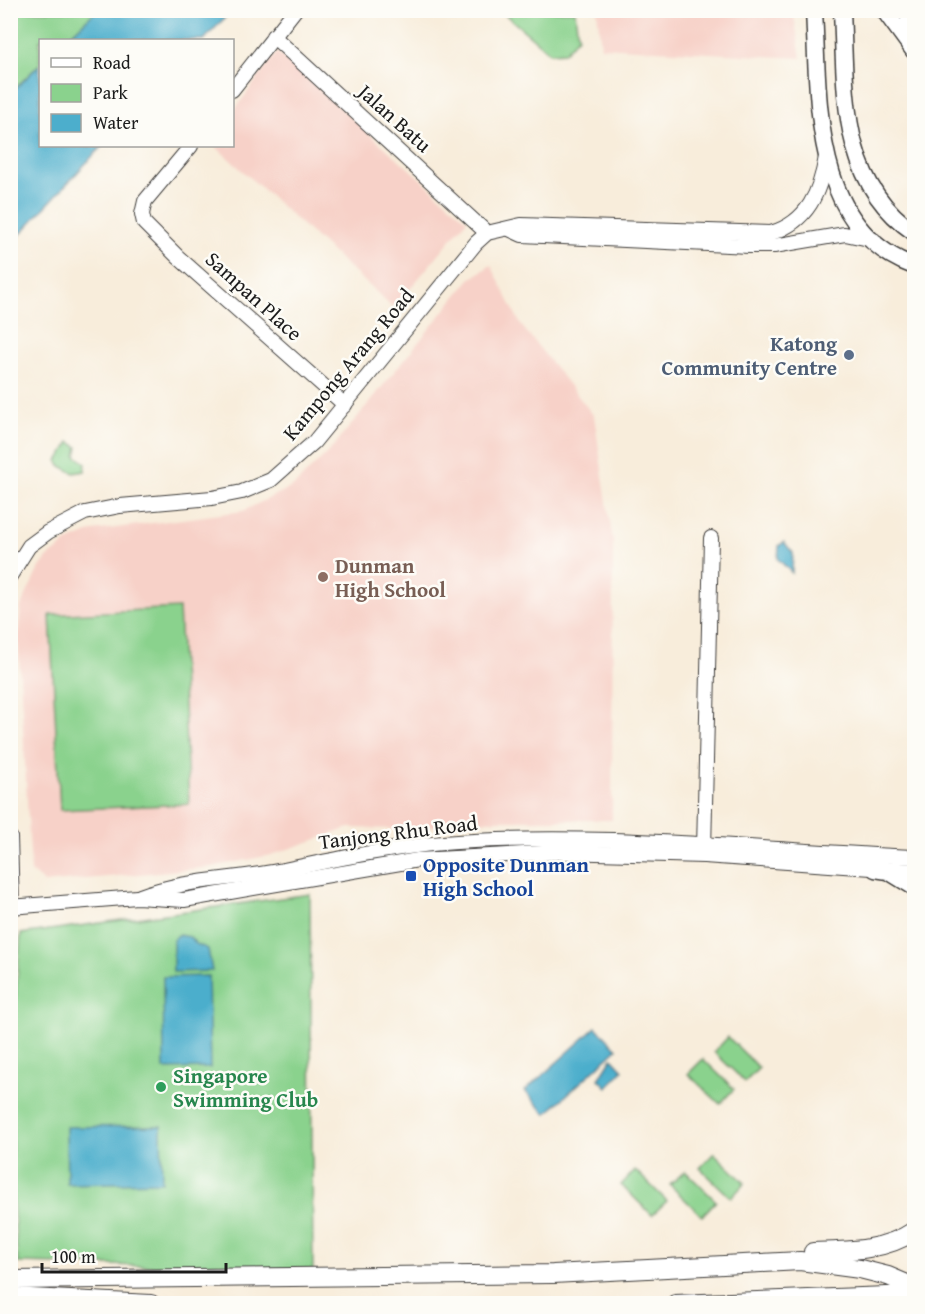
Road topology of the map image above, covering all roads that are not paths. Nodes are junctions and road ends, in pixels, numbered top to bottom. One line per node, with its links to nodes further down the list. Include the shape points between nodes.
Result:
1 (295, 10): 7 (street)
2 (814, 10): 11 (main road)
3 (842, 10): 13 (main road, via 848,124 856,156 879,200)
4 (884, 10): 6 (main road)
5 (914, 10): 6 (street)
6 (901, 33): 8 (main road)
7 (273, 36): 9 (street); 14 (street, Jalan Batu)
8 (915, 51)
9 (234, 87)
10 (190, 147): 17 (street, Sampan Place, via 146,201 142,214 149,231)
11 (826, 157): 12 (street, via 814,199 795,222 771,233 521,225); 15 (main road, via 844,204)
12 (508, 229): 14 (street); 15 (street, via 522,235 739,246 774,246 845,234)
13 (915, 232)
14 (488, 233): 17 (street, Kampong Arang Road)
15 (876, 241): 16 (main road)
16 (913, 266)
17 (345, 405): 19 (street, Kampong Arang Road, via 314,442 267,482 212,498 85,513 29,546)
18 (711, 538): 21 (street)
19 (10, 576)
20 (10, 837): 26 (street)
21 (704, 849): 22 (street, Tanjong Rhu Road); 23 (street, Tanjong Rhu Road); 26 (street, Tanjong Rhu Road, via 560,839 441,844 182,884 137,897)
22 (915, 857)
23 (875, 869): 24 (street, Tanjong Rhu Road); 25 (main road, via 888,871)
24 (915, 871)
25 (915, 887)
26 (11, 907)
27 (915, 1231): 28 (highway, via 885,1245 799,1253)
28 (740, 1264): 29 (highway, via 552,1274); 30 (highway, via 832,1264 888,1276)
29 (10, 1280)
30 (915, 1287)
31 (915, 1295): 34 (highway)
32 (10, 1297): 33 (highway)
33 (151, 1304)
34 (675, 1304)

